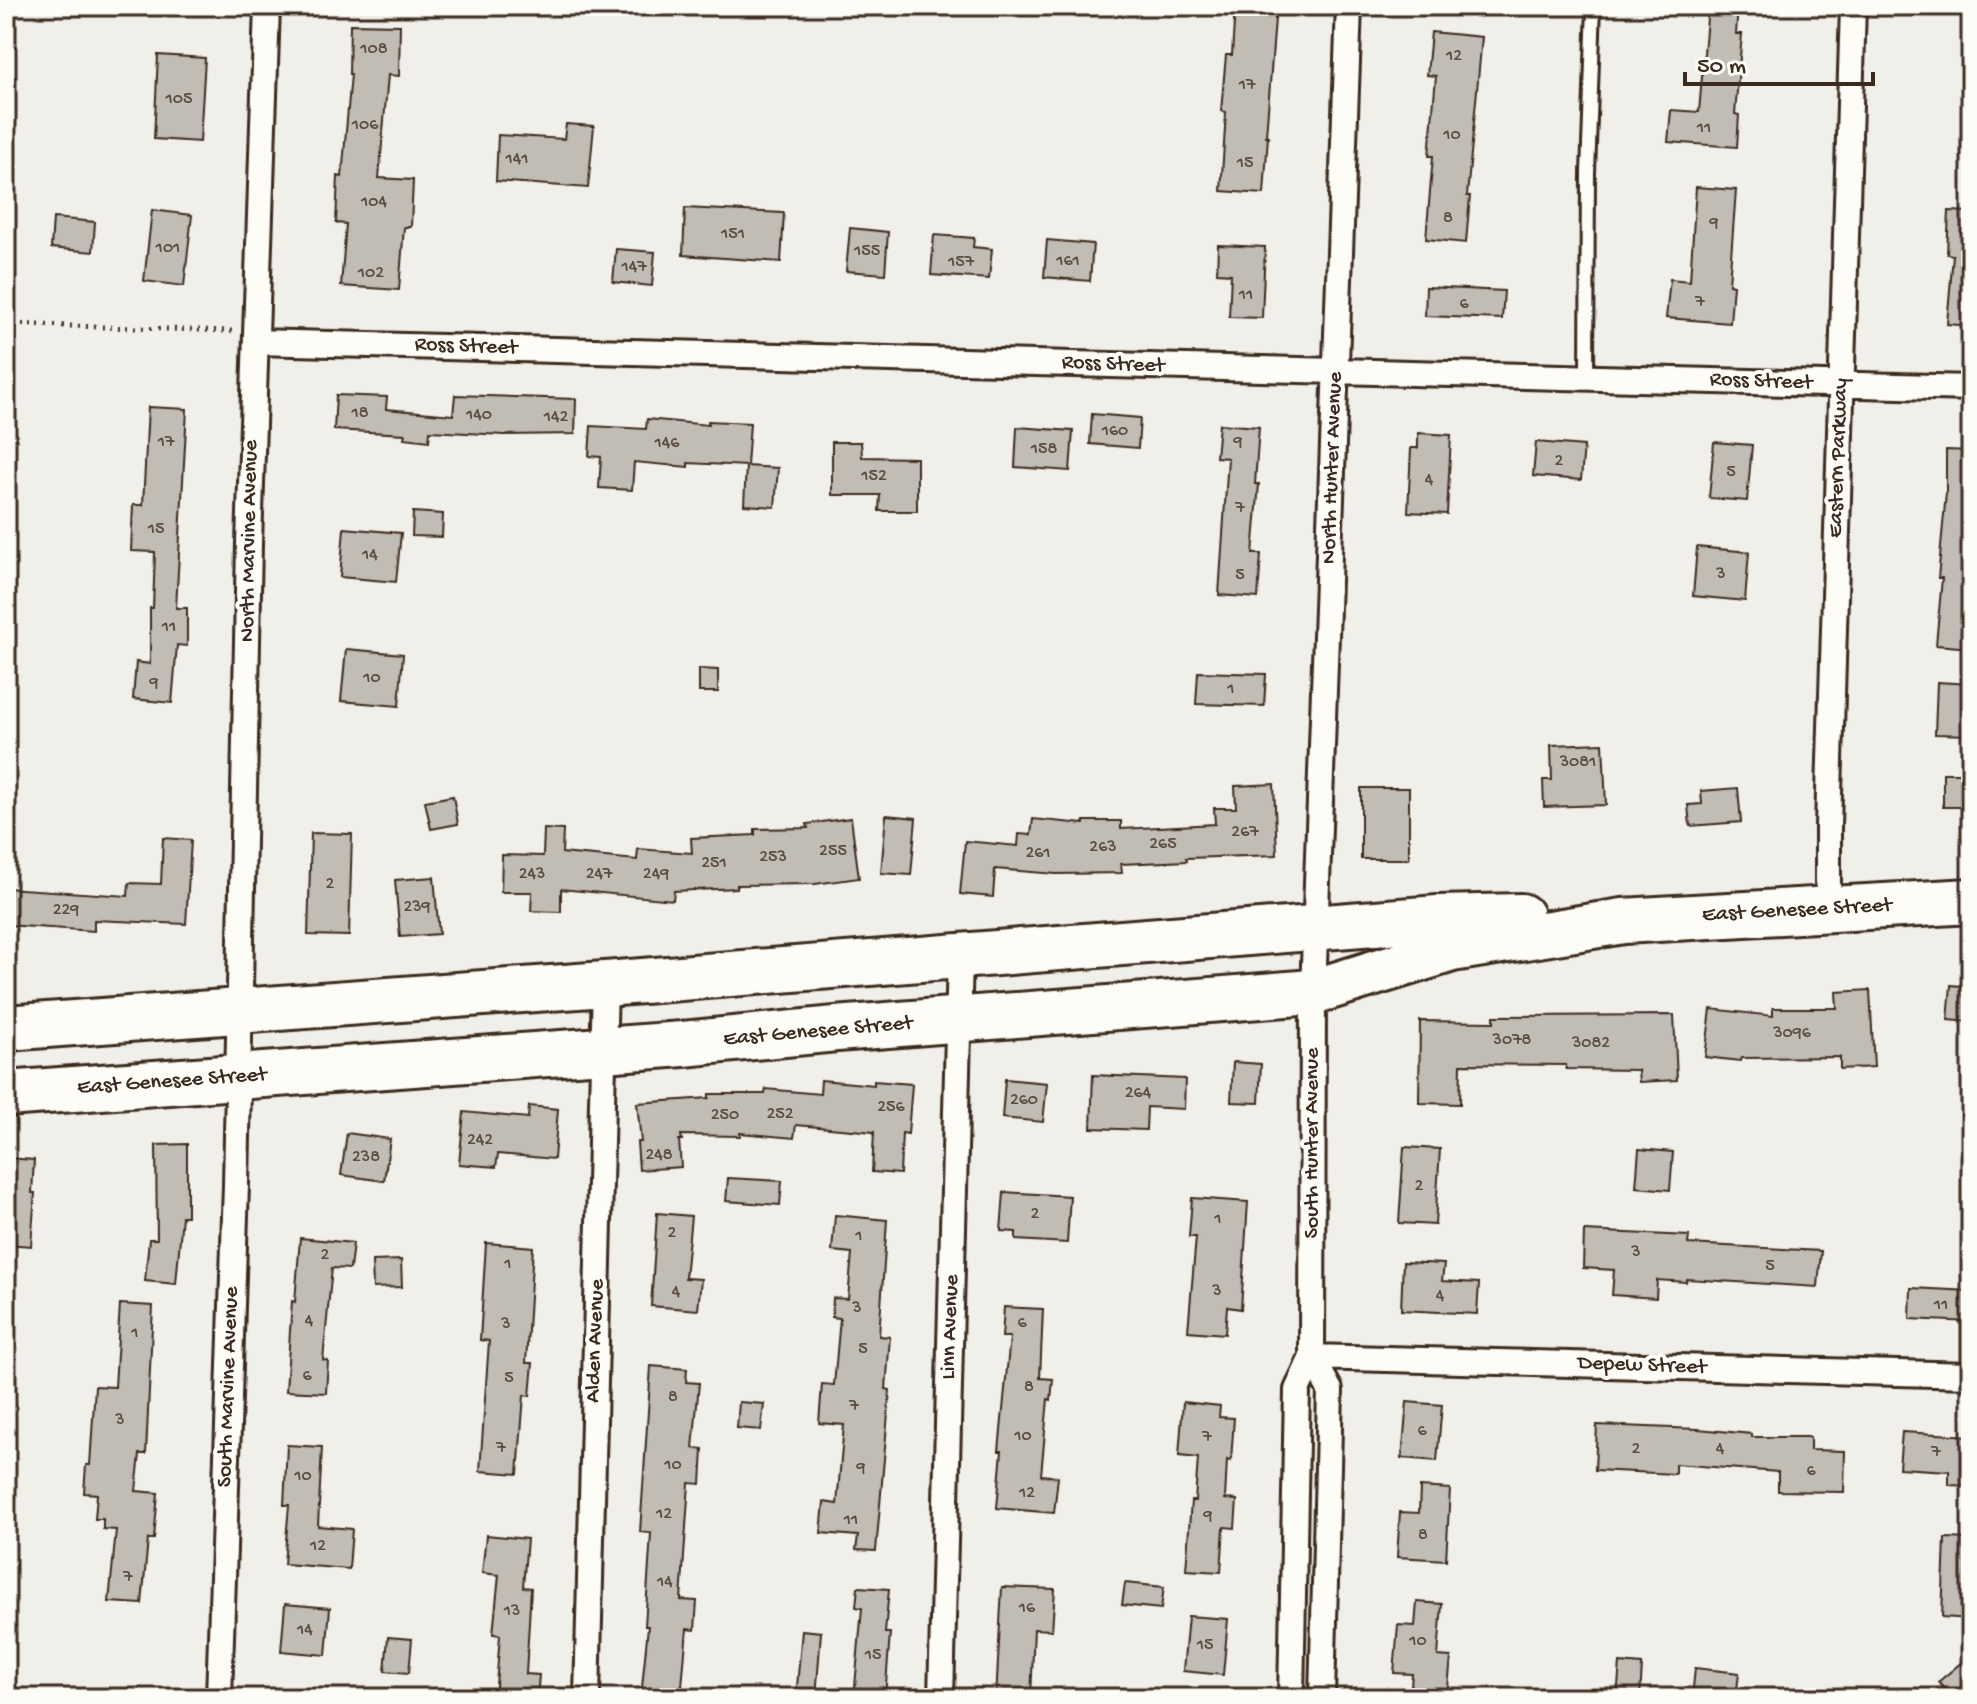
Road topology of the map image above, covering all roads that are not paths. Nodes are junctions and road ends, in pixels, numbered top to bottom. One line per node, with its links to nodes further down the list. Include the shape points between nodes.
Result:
1 (267, 6): 5 (street, North Marvine Avenue)
2 (1349, 6): 6 (street, North Hunter Avenue)
3 (1594, 6): 7 (lane)
4 (1853, 6): 8 (street, Eastern Parkway)
5 (256, 337): 6 (street, Ross Street); 17 (street, North Marvine Avenue)
6 (1336, 371): 7 (street, Ross Street); 13 (street, North Hunter Avenue)
7 (1587, 377): 8 (street, Ross Street)
8 (1841, 385): 9 (street, Ross Street); 11 (street, Eastern Parkway)
9 (1971, 388)
10 (1971, 901): 11 (highway, East Genesee Street)
11 (1828, 910): 12 (highway, East Genesee Street)
12 (1623, 921): 13 (highway, East Genesee Street, via 1481,915); 16 (highway, East Genesee Street, via 1452,949)
13 (1315, 929): 14 (highway, East Genesee Street); 16 (street, South Hunter Avenue)
14 (960, 955): 15 (highway, East Genesee Street); 18 (street, Linn Avenue)
15 (605, 984): 17 (highway, East Genesee Street); 20 (street, Alden Avenue)
16 (1313, 992): 18 (highway, East Genesee Street); 23 (street, South Hunter Avenue)
17 (241, 1010): 19 (highway, East Genesee Street); 21 (street, North Marvine Avenue)
18 (959, 1020): 20 (highway, East Genesee Street); 30 (street, Linn Avenue)
19 (6, 1028)
20 (604, 1049): 21 (highway, East Genesee Street); 29 (street, Alden Avenue)
21 (237, 1077): 22 (highway, East Genesee Street); 28 (street, South Marvine Avenue)
22 (6, 1094)
23 (1312, 1357): 24 (street, Depew Street); 25 (street, South Hunter Avenue, via 1297,1390); 25 (street, South Hunter Avenue, via 1330,1390)
24 (1971, 1375)
25 (1311, 1492): 26 (street, South Hunter Avenue); 27 (street, South Hunter Avenue)
26 (1293, 1600): 27 (lane); 31 (street, South Hunter Avenue)
27 (1325, 1601): 32 (street, South Hunter Avenue)
28 (219, 1698)
29 (587, 1698)
30 (941, 1698)
31 (1291, 1698)
32 (1322, 1698)

